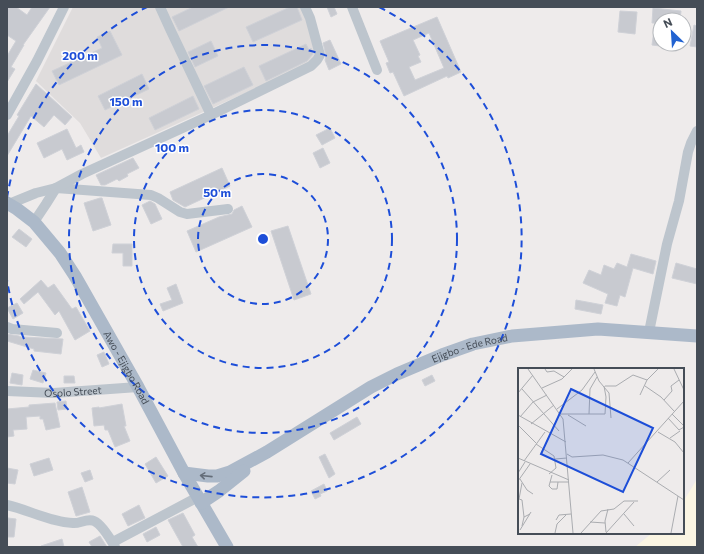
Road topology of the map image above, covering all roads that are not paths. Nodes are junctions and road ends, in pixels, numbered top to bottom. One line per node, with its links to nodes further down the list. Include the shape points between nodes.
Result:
1 (64, 7): 6 (street, via 38,61)
2 (160, 7): 7 (street)
3 (305, 7): 7 (street, via 320,55 317,60 311,66)
4 (352, 7): 5 (street)
5 (377, 70)
6 (7, 115)
7 (211, 115): 9 (street)
8 (697, 131): 14 (street, via 688,152)
9 (56, 188): 10 (street, via 36,192); 11 (street, via 151,195 187,214); 12 (street)
10 (8, 203): 12 (main road, Awo - Ejigbo Road)
11 (228, 209)
12 (34, 222): 17 (main road, Awo - Ejigbo Road, via 75,276)
13 (7, 327): 15 (street, via 12,330)
14 (649, 332): 16 (main road, Ejigbo - Ede Road); 19 (main road, Ejigbo - Ede Road, via 598,329 512,336 472,344 442,354 371,387)
15 (57, 333)
16 (697, 336)
17 (138, 386): 18 (street, Osolo Street, via 54,393); 20 (main road, Awo - Ejigbo Road)
18 (7, 391)
19 (267, 452): 20 (main road, Ejigbo - Ede Road, one-way to 20, via 223,475 208,476); 21 (main road, Ejigbo - Ede Road, via 219,491)
20 (184, 472): 21 (main road, Awo - Ejigbo Road)
21 (200, 500): 23 (street); 24 (main road, Awo - Ejigbo Road)
22 (7, 505): 23 (street, via 61,522 93,521)
23 (114, 545)
24 (227, 547)

